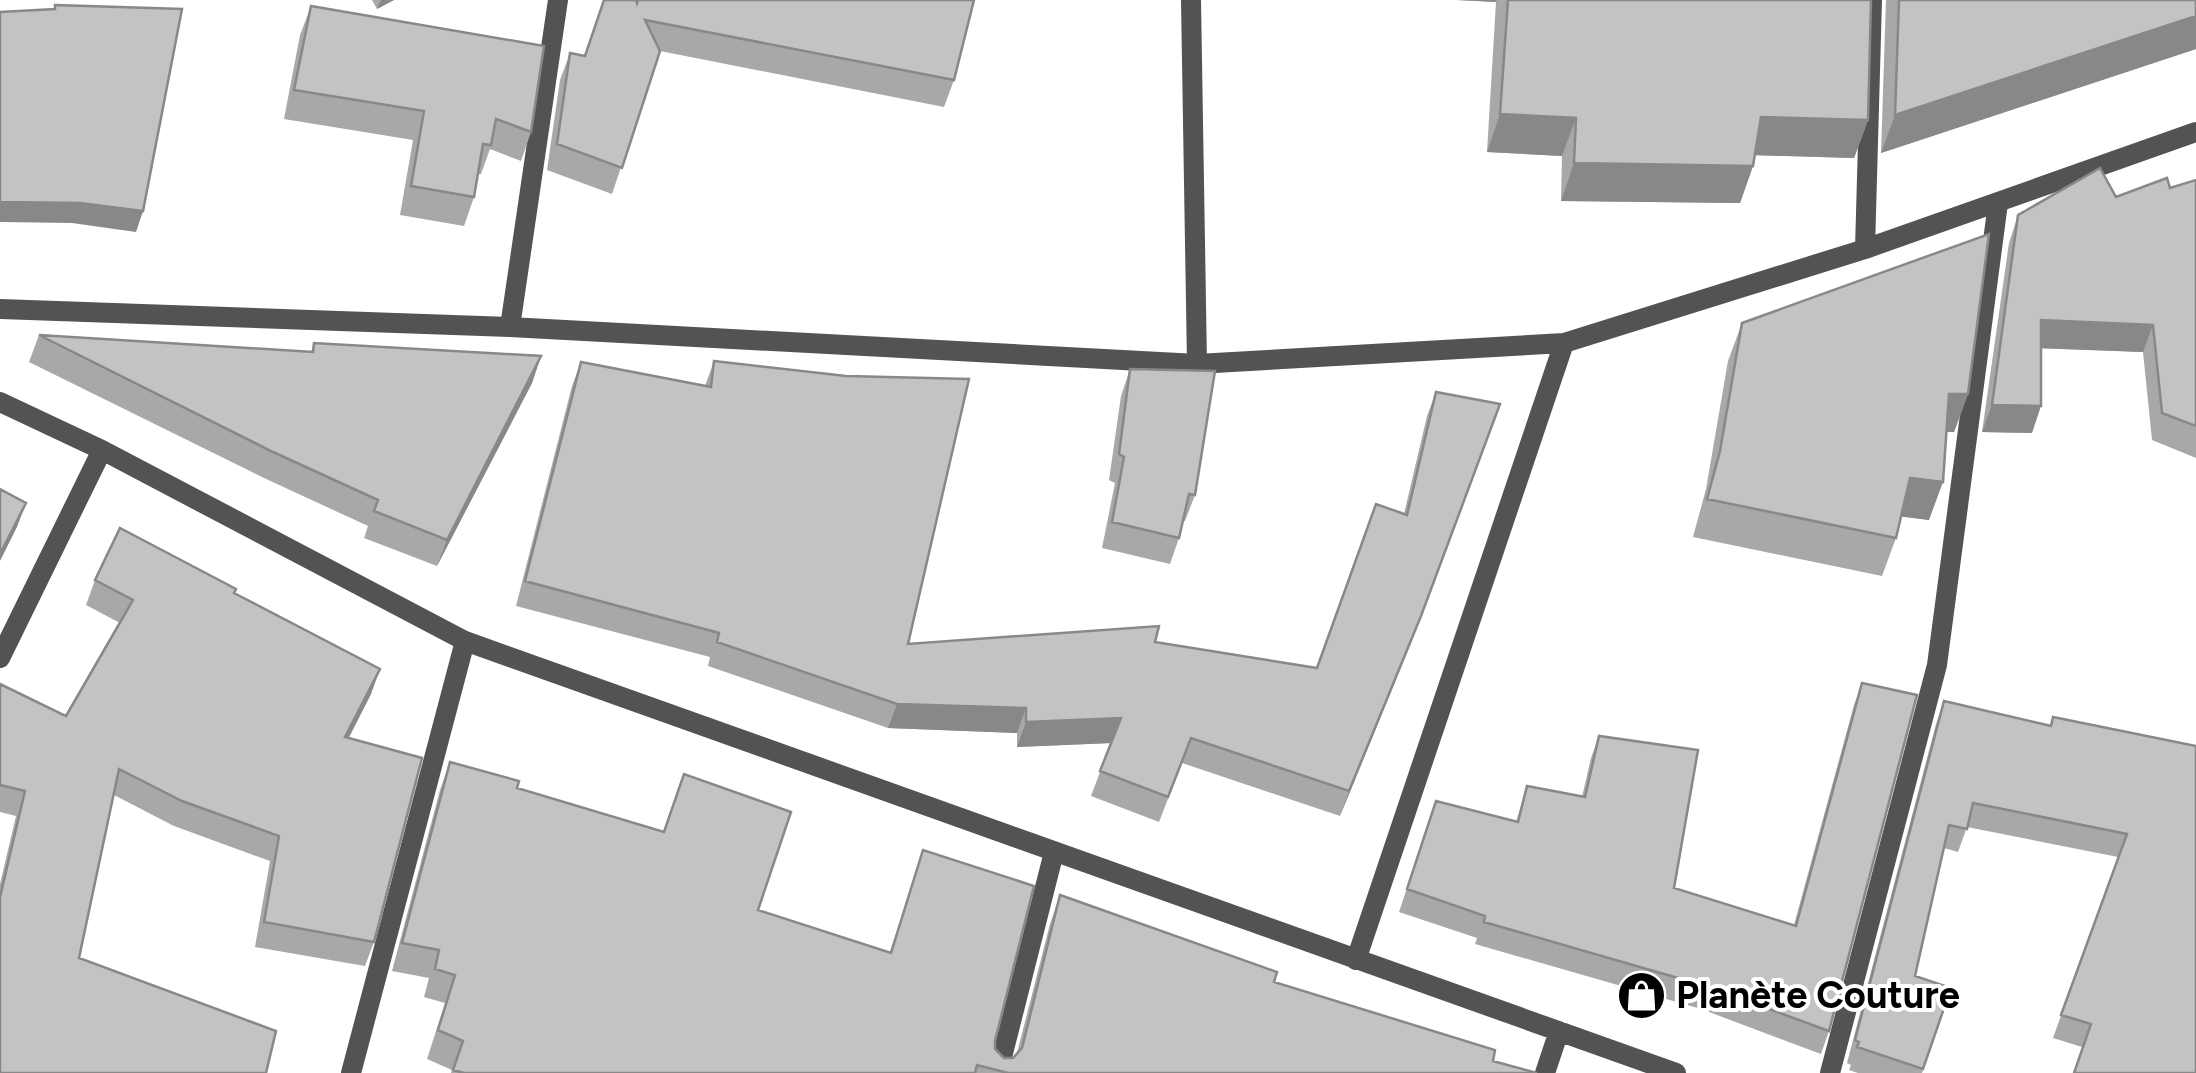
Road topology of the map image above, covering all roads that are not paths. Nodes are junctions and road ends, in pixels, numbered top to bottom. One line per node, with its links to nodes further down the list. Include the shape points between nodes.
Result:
1 (558, 0): 8 (street)
2 (1191, 0): 10 (street)
3 (1872, 0): 6 (street)
4 (2196, 132): 5 (street)
5 (1998, 202): 6 (street); 22 (street, via 1937,665)
6 (1866, 249): 9 (street)
7 (0, 309): 8 (street)
8 (510, 326): 10 (street)
9 (1564, 343): 10 (street); 16 (street)
10 (1198, 364)
11 (0, 402): 12 (street)
12 (102, 450): 13 (street); 14 (street)
13 (465, 641): 15 (street); 18 (street)
14 (0, 658)
15 (1054, 852): 16 (street); 19 (street)
16 (1356, 960): 17 (street)
17 (1559, 1031): 20 (street); 21 (street)
18 (351, 1073)
19 (998, 1073)
20 (1545, 1073)
21 (1676, 1073)
22 (1830, 1073)

